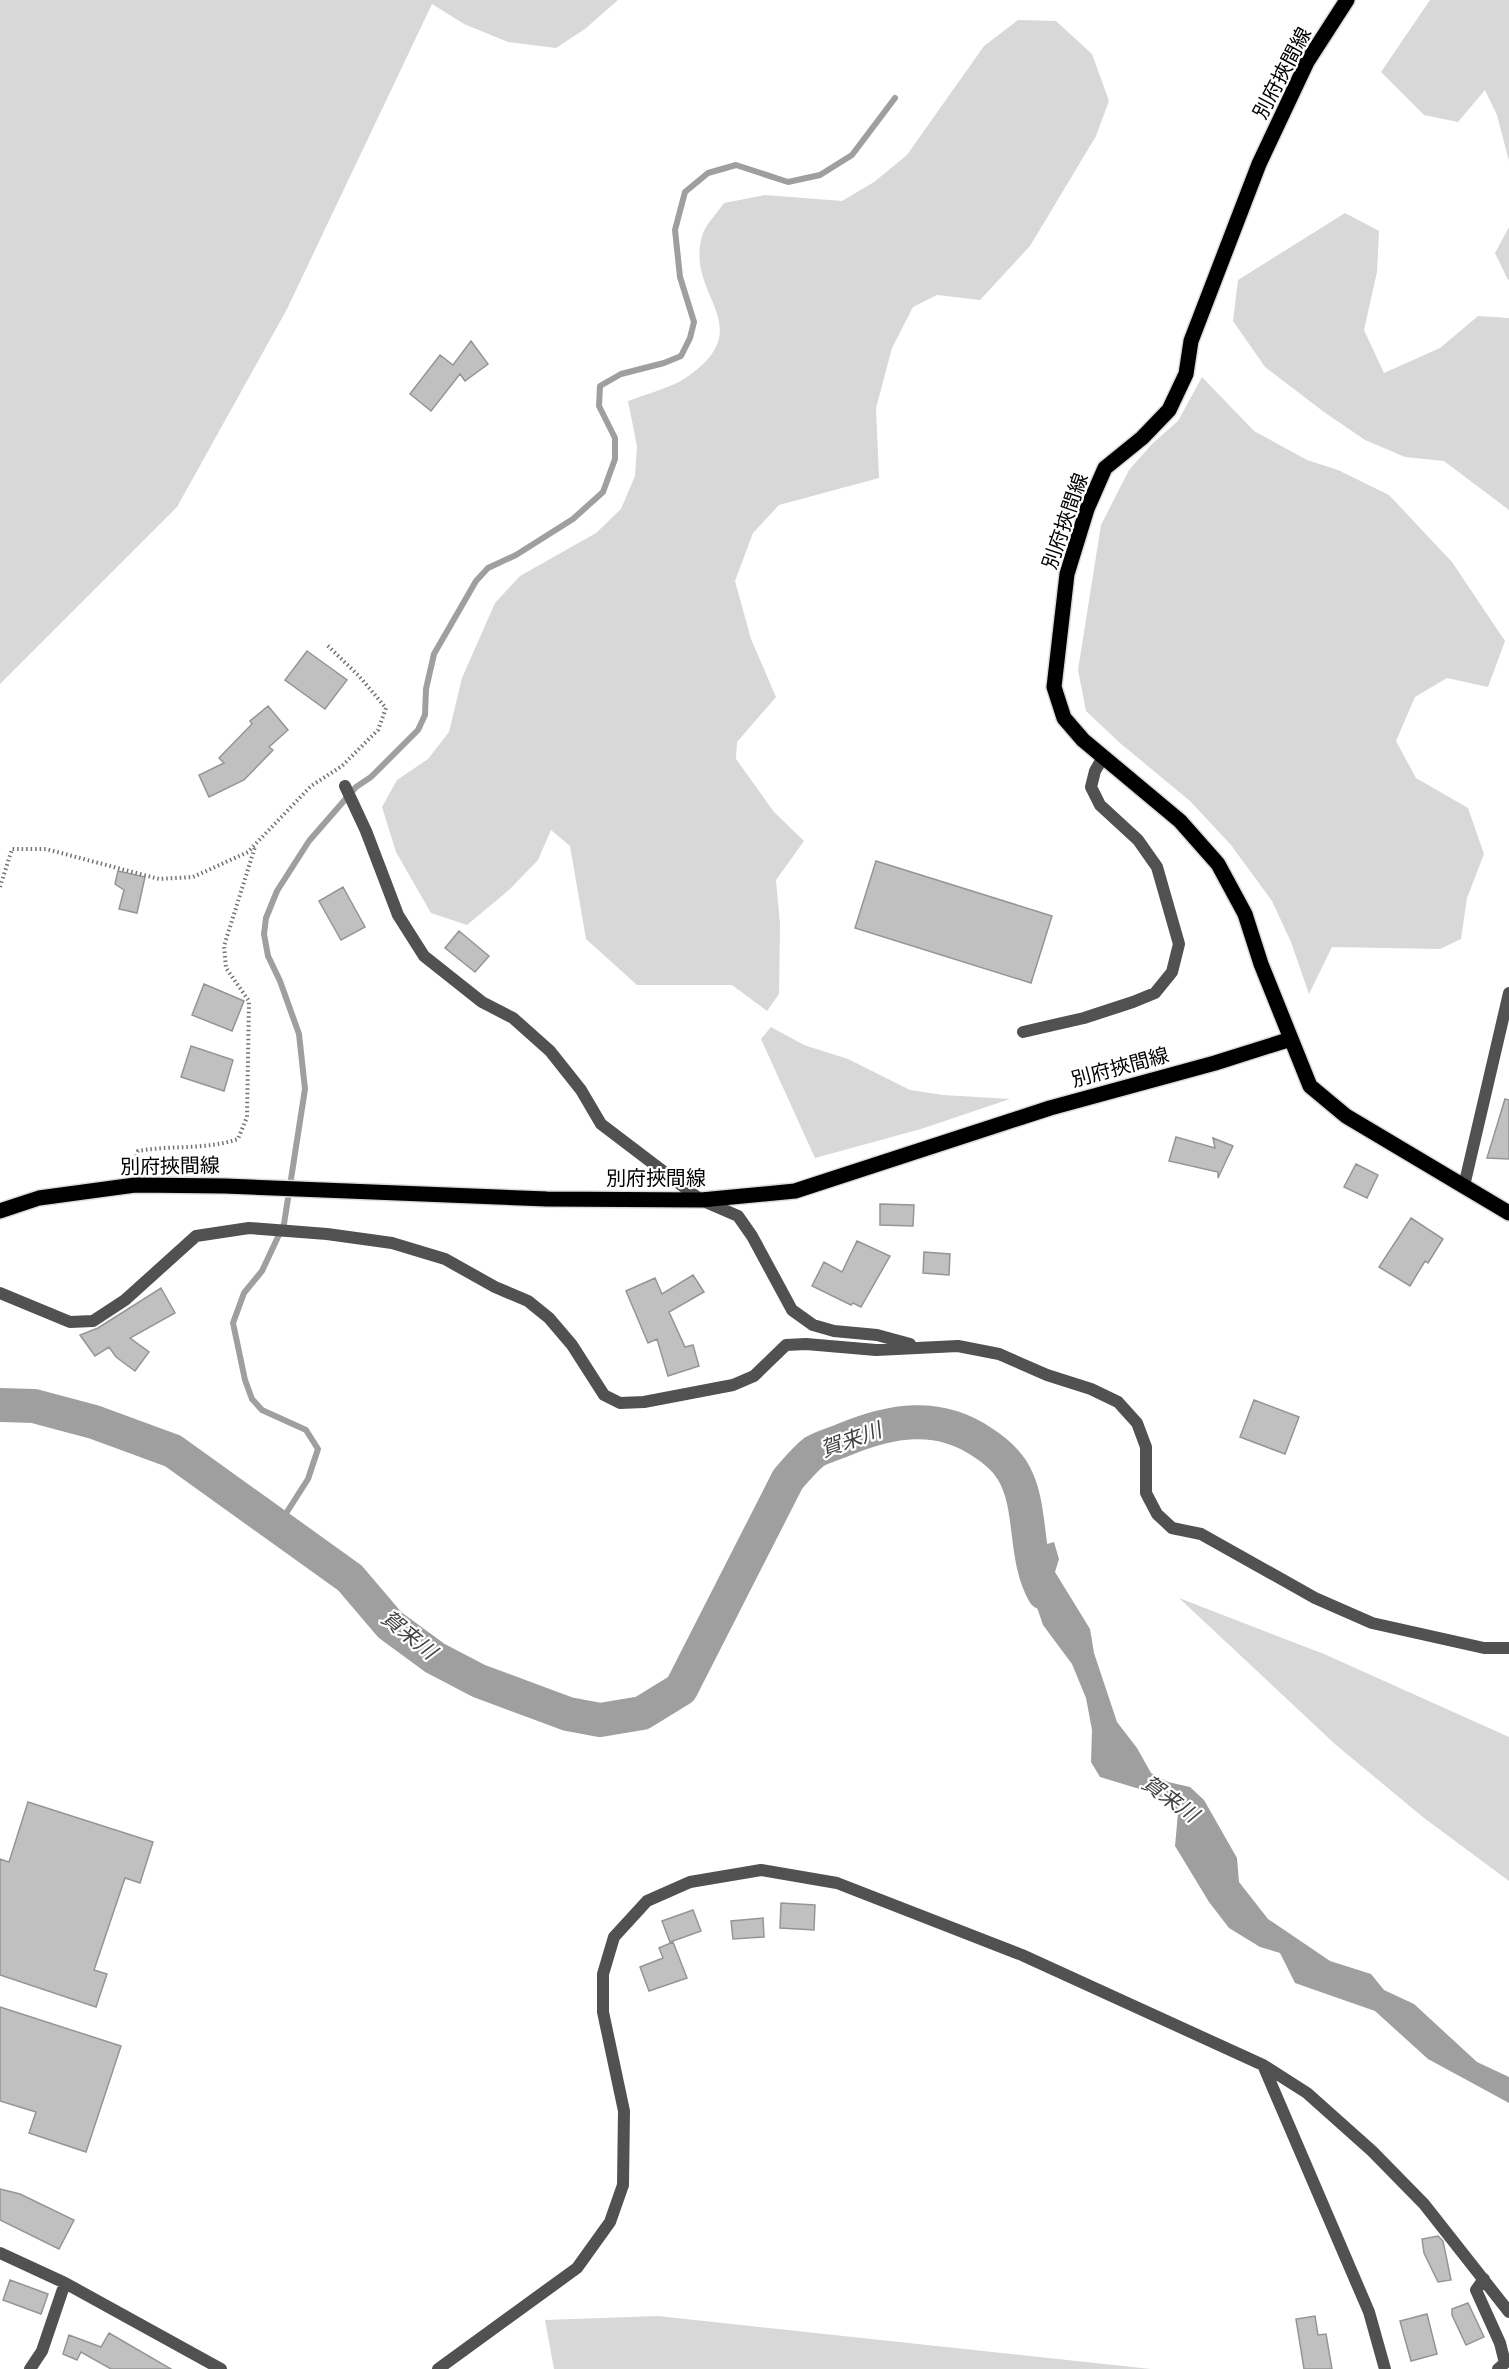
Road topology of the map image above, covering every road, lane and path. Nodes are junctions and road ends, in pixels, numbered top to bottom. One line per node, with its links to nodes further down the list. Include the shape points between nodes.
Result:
1 (1347, 0): 3 (main road, 別府挾間線, via 1307,62 1259,164 1191,341 1186,374 1169,410 1105,468 1087,508 1067,574 1054,687 1064,718)
2 (326, 644): 5 (path, via 386,708 378,730 342,766 311,786)
3 (1102, 759): 8 (street, via 1091,788 1100,805 1138,840 1157,867 1179,944 1172,972 1155,993 1133,1002); 9 (main road, 別府挾間線, via 1180,822 1218,864 1245,914)
4 (345, 786): 12 (street, via 398,915 424,956 482,1002 513,1018 550,1051 581,1090 601,1124)
5 (256, 843): 6 (path, via 248,852 193,877 159,879 46,849 12,849); 10 (path, via 224,946 226,968 249,1001 247,1117 238,1139 226,1144 138,1151)
6 (0, 887)
7 (1509, 993): 11 (street)
8 (1023, 1032)
9 (1291, 1039): 11 (main road, 別府挾間線, via 1310,1086 1346,1116); 12 (main road, 別府挾間線, via 1050,1107 795,1191)
10 (130, 1177)
11 (1464, 1186): 14 (main road, 別府挾間線)
12 (701, 1200): 13 (main road, 別府挾間線, via 135,1185 39,1198); 16 (street, via 738,1216 792,1310 813,1325)
13 (0, 1211)
14 (1509, 1213)
15 (0, 1293): 16 (street, via 70,1322 93,1321 125,1300 196,1236 249,1228 392,1244 445,1259 528,1301 549,1318 604,1395 620,1403 733,1385 754,1376 786,1345 876,1350)
16 (917, 1346): 17 (street, via 958,1346 999,1354 1118,1401 1137,1424 1146,1447 1146,1493 1157,1514 1172,1528 1201,1534 1315,1598 1372,1623 1484,1648)
17 (1509, 1648)
18 (1263, 2065): 20 (street, via 1307,2093 1372,2151 1424,2204); 25 (street, via 1022,1955 837,1883 761,1870 690,1882 647,1901 614,1937 603,1974 603,2012 624,2111 623,2185 610,2222 577,2268); 26 (street, via 1369,2312)
19 (0, 2253): 21 (street)
20 (1484, 2279): 22 (street); 27 (street, via 1476,2290 1500,2343 1505,2363)
21 (65, 2283): 23 (street, via 42,2351); 24 (street)
22 (1509, 2312)
23 (30, 2369)
24 (221, 2369)
25 (438, 2369)
26 (1385, 2369)
27 (1498, 2369)

